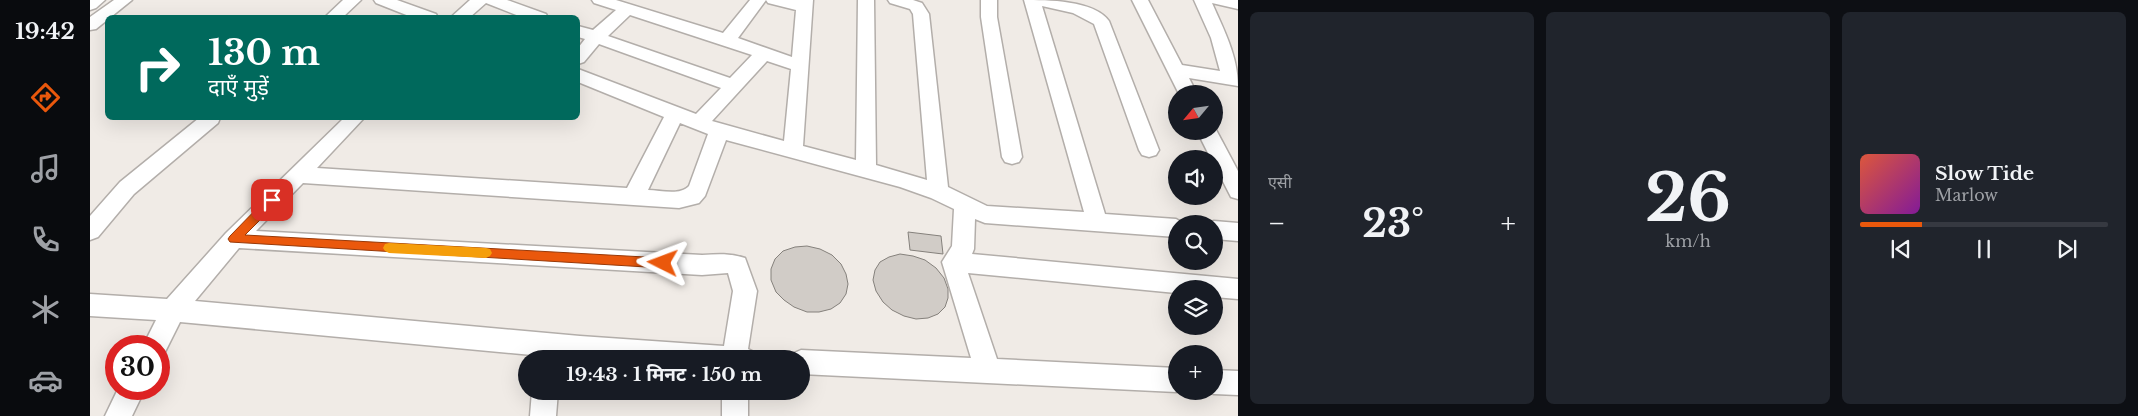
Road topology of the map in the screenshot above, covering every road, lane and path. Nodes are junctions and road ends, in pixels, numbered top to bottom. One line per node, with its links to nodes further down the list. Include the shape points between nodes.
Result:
1 (98, 0): 20 (street)
2 (124, 0): 26 (street)
3 (353, 0): 22 (street)
4 (382, 0): 23 (street)
5 (480, 0): 24 (street)
6 (492, 0): 25 (street)
7 (600, 0): 21 (street)
8 (758, 0): 30 (street)
9 (774, 0): 18 (street)
10 (866, 0): 49 (street)
11 (896, 0): 52 (street, via 916,6 922,14)
12 (989, 0): 48 (street)
13 (1032, 0): 55 (street)
14 (1038, 0): 46 (street, via 1101,21)
15 (1140, 0): 35 (street)
16 (1202, 0): 29 (street)
17 (1216, 0): 19 (street)
18 (805, 4): 34 (street)
19 (1238, 4)
20 (90, 5)
21 (628, 9): 28 (street); 30 (street)
22 (336, 15)
23 (422, 15)
24 (462, 15)
25 (532, 15)
26 (90, 24)
27 (580, 31): 28 (street)
28 (596, 37): 33 (street); 39 (street)
29 (1219, 38): 31 (street); 37 (street)
30 (727, 40): 32 (street)
31 (1238, 42)
32 (762, 54): 34 (street); 39 (street)
33 (580, 56)
34 (798, 66): 47 (street)
35 (1176, 70): 37 (street); 38 (street)
36 (580, 76): 40 (street)
37 (1234, 79)
38 (1184, 85)
39 (734, 86): 43 (street)
40 (675, 114): 43 (street); 53 (street)
41 (209, 120): 57 (street, via 127,188)
42 (353, 120): 50 (street)
43 (699, 123): 44 (street)
44 (719, 131): 47 (street); 53 (street, via 698,190 692,197 678,200)
45 (1212, 140): 51 (street)
46 (1149, 150)
47 (793, 151): 49 (street)
48 (1012, 157)
49 (866, 170): 52 (street)
50 (297, 174): 53 (street); 60 (street)
51 (1238, 191)
52 (938, 192): 54 (street)
53 (634, 197)
54 (964, 206): 55 (street, via 984,214); 61 (street, via 963,249)
55 (1097, 222): 56 (street)
56 (1168, 227)
57 (90, 231)
58 (1223, 231): 59 (street)
59 (1238, 232)
60 (234, 239): 64 (street); 67 (street, via 737,265 745,290)
61 (953, 262): 62 (street); 69 (street)
62 (1238, 289)
63 (90, 305): 64 (street)
64 (174, 309): 65 (street); 66 (street)
65 (160, 335)
66 (539, 350)
67 (735, 350)
68 (810, 362): 69 (street)
69 (988, 371): 70 (street)
70 (1168, 380)
71 (1223, 382): 72 (street)
72 (1238, 383)
73 (126, 400): 76 (street)
74 (544, 400): 77 (street)
75 (735, 400): 78 (street)
76 (118, 416)
77 (543, 416)
78 (735, 416)

